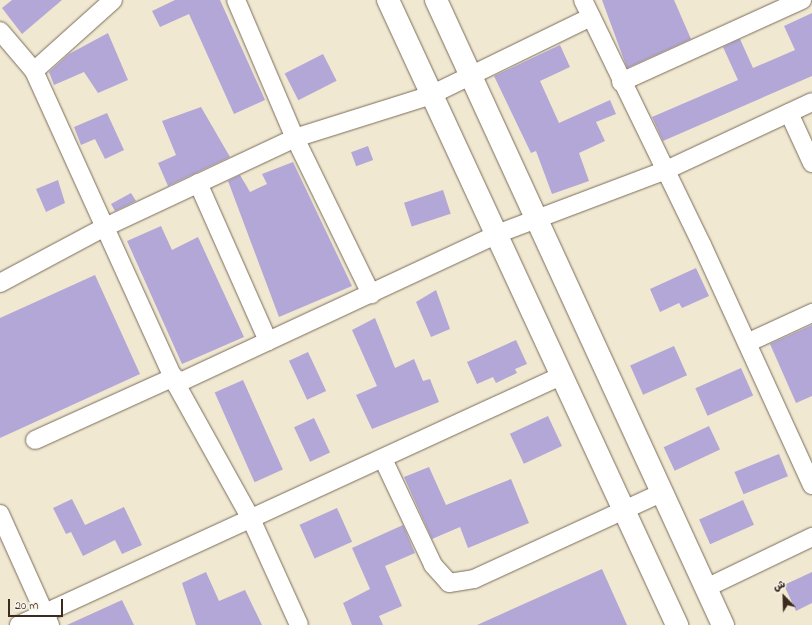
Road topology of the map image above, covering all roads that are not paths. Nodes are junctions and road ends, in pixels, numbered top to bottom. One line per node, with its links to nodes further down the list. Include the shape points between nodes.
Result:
1 (113, 0): 9 (street)
2 (236, 0): 15 (street)
3 (388, 0): 12 (street)
4 (436, 0): 10 (street)
5 (583, 0): 7 (street)
6 (802, 0): 11 (street)
7 (591, 17): 10 (street); 11 (street)
8 (0, 31): 9 (street)
9 (34, 71): 20 (street)
10 (472, 75): 12 (street); 19 (street)
11 (621, 82): 17 (street)
12 (431, 95): 15 (street); 21 (street)
13 (812, 102): 14 (street)
14 (789, 113): 16 (street); 17 (street)
15 (295, 138): 18 (street); 23 (street)
16 (812, 163)
17 (664, 171): 19 (street); 26 (street)
18 (198, 183): 20 (street); 25 (street)
19 (535, 218): 21 (street); 32 (street)
20 (103, 228): 22 (street); 28 (street)
21 (497, 234): 23 (street); 27 (street)
22 (0, 282)
23 (371, 294): 25 (street)
24 (812, 313): 26 (street)
25 (268, 341): 28 (street)
26 (747, 343): 31 (street)
27 (563, 375): 30 (street); 33 (street)
28 (175, 380): 29 (street); 35 (street)
29 (35, 440)
30 (383, 459): 33 (street, via 433,565 449,583 474,579); 35 (street)
31 (812, 485)
32 (663, 492): 33 (street); 37 (street)
33 (625, 511): 41 (street)
34 (0, 514): 38 (street)
35 (251, 519): 38 (street); 40 (street)
36 (812, 537): 37 (street)
37 (706, 588): 42 (street)
38 (48, 619): 39 (street)
39 (19, 625)
40 (299, 625)
41 (677, 625)
42 (723, 625)

